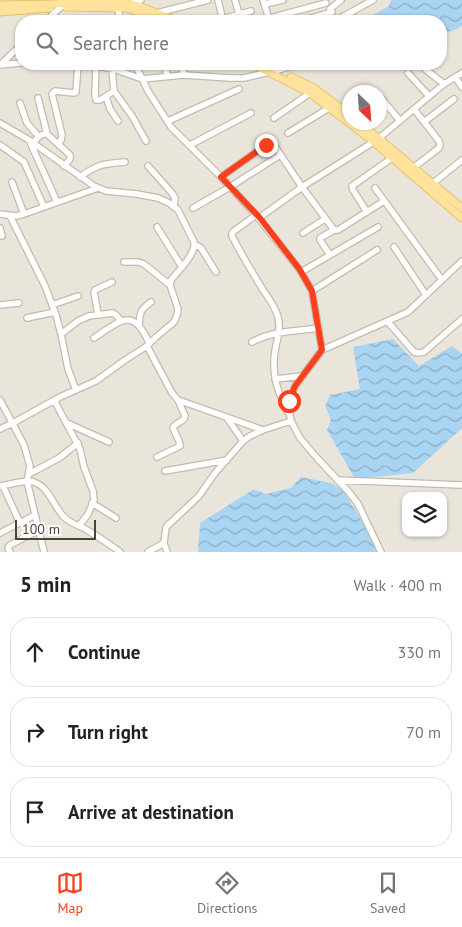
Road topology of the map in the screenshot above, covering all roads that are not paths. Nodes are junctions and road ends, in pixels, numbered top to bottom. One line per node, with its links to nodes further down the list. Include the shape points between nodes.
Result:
1 (141, 0): 11 (street)
2 (208, 0): 18 (street)
3 (218, 0): 24 (street)
4 (235, 0): 19 (street)
5 (283, 0): 9 (street)
6 (341, 0): 15 (street)
7 (373, 0): 30 (street)
8 (326, 1): 15 (street); 27 (street)
9 (264, 2): 26 (street)
10 (108, 3): 11 (main road); 13 (main road, via 85,1); 14 (main road)
11 (130, 4): 18 (main road)
12 (0, 5): 13 (main road)
13 (63, 5): 17 (main road); 20 (street)
14 (117, 7): 21 (street); 22 (main road)
15 (331, 10): 28 (street); 29 (street)
16 (251, 11): 19 (street)
17 (0, 12)
18 (157, 13): 23 (main road)
19 (239, 14): 25 (street)
20 (52, 15)
21 (119, 15)
22 (146, 15)
23 (162, 15)
24 (221, 15)
25 (236, 15)
26 (268, 15)
27 (279, 15)
28 (317, 15)
29 (334, 15)
30 (348, 15)
31 (15, 50): 33 (street)
32 (15, 64): 33 (street)
33 (0, 65)
34 (78, 70): 78 (street, via 76,92 52,93 62,135)
35 (93, 70): 55 (street, via 95,98 98,101)
36 (112, 70): 53 (street)
37 (115, 70): 49 (street)
38 (137, 70): 49 (street)
39 (166, 70): 46 (street)
40 (182, 70): 47 (street)
41 (271, 70): 43 (main road)
42 (426, 70): 50 (street)
43 (274, 71): 47 (street, via 244,78); 54 (main road); 62 (main road, via 314,88)
44 (408, 72): 56 (street)
45 (462, 74): 48 (street)
46 (168, 76): 47 (street); 49 (street)
47 (184, 76)
48 (455, 77): 50 (street); 51 (street)
49 (142, 79): 66 (street)
50 (444, 84): 56 (street)
51 (462, 87)
52 (239, 89): 66 (street)
53 (114, 91): 55 (street); 77 (street)
54 (310, 93): 61 (main road); 65 (street)
55 (106, 96): 67 (street)
56 (429, 96): 63 (street)
57 (38, 98): 73 (street)
58 (454, 99): 69 (street)
59 (20, 103): 74 (street, via 27,123)
60 (387, 105): 68 (street)
61 (329, 108): 72 (street); 75 (main road)
62 (342, 108)
63 (414, 109): 68 (street); 69 (street)
64 (251, 113): 80 (street)
65 (274, 118)
66 (168, 120): 80 (street)
67 (118, 121)
68 (400, 121): 75 (street)
69 (424, 122): 87 (street, via 439,141 440,148)
70 (0, 123): 76 (street)
71 (366, 130): 75 (main road)
72 (288, 133)
73 (47, 134): 74 (street); 78 (street)
74 (39, 137): 76 (street)
75 (376, 141): 82 (main road); 87 (main road); 93 (street)
76 (31, 142): 85 (street); 97 (street)
77 (146, 142)
78 (58, 144): 85 (street, via 70,157)
79 (0, 145): 99 (street, via 24,162)
80 (190, 145): 89 (street)
81 (280, 155): 89 (street, via 274,146 268,144); 92 (street); 93 (street)
82 (392, 158): 102 (street, via 352,186); 107 (main road)
83 (462, 160): 91 (street)
84 (125, 162): 88 (street, via 103,164)
85 (64, 166): 88 (street)
86 (148, 166): 98 (street, via 172,193)
87 (413, 168): 91 (main road)
88 (80, 177): 94 (street)
89 (221, 177): 92 (street)
90 (12, 182): 104 (street)
91 (432, 184): 101 (main road)
92 (230, 187): 100 (street); 106 (street)
93 (302, 187): 106 (street); 108 (street)
94 (98, 188): 97 (street); 98 (street, via 158,198)
95 (375, 188): 96 (street)
96 (384, 201): 102 (street); 124 (street)
97 (58, 202): 99 (street)
98 (174, 206): 115 (street)
99 (44, 207): 104 (street)
100 (193, 208)
101 (462, 208)
102 (367, 212): 112 (street)
103 (0, 214): 105 (street)
104 (24, 214): 105 (street)
105 (10, 216): 133 (street)
106 (258, 217): 123 (street); 142 (street, via 234,231 232,236 274,306)
107 (462, 218)
108 (325, 219): 112 (street); 113 (street)
109 (157, 227): 121 (street)
110 (378, 227): 118 (street)
111 (0, 228): 114 (street)
112 (334, 230): 118 (street, via 320,238)
113 (303, 233)
114 (2, 236)
115 (194, 246): 121 (street); 122 (street, via 201,248)
116 (394, 247): 128 (street)
117 (377, 250): 127 (street)
118 (330, 255): 123 (street)
119 (462, 261): 124 (street)
120 (124, 262): 126 (street, via 144,264)
121 (182, 267): 126 (street)
122 (216, 272)
123 (301, 272): 127 (street)
124 (442, 280): 128 (street)
125 (112, 282): 135 (street, via 94,290)
126 (170, 285): 146 (street, via 177,315 174,322)
127 (312, 291): 141 (street)
128 (426, 295): 139 (street, via 408,312)
129 (78, 296): 133 (street)
130 (151, 302): 140 (street, via 140,313)
131 (19, 303): 132 (street)
132 (0, 305)
133 (52, 305): 134 (street)
134 (55, 312): 136 (street); 143 (street)
135 (98, 314): 138 (street, via 113,313); 143 (street, via 82,318)
136 (27, 318)
137 (462, 319): 139 (street, via 424,352 418,353)
138 (121, 320): 140 (street); 144 (street)
139 (388, 322): 147 (street)
140 (139, 326): 146 (street)
141 (319, 328): 142 (street); 147 (street)
142 (280, 332): 145 (street); 149 (street, via 274,362)
143 (62, 334): 150 (street, via 68,369)
144 (94, 338)
145 (252, 342)
146 (148, 345): 150 (street, via 96,381); 153 (street)
147 (322, 350): 148 (street)
148 (302, 376): 149 (street); 155 (street, via 289,401)
149 (275, 378): 155 (street)
150 (76, 390): 152 (street)
151 (0, 400): 156 (street)
152 (54, 400): 156 (street); 157 (street)
153 (178, 400): 154 (street); 163 (street, via 185,416 173,428 180,446)
154 (227, 418): 159 (street); 160 (street)
155 (291, 418): 159 (street); 167 (street, via 300,438)
156 (13, 423): 158 (street); 166 (street, via 24,445)
157 (67, 423): 161 (street); 162 (street)
158 (0, 429)
159 (263, 430): 160 (street)
160 (243, 441): 164 (street)
161 (109, 442)
162 (78, 443): 166 (street, via 59,458); 171 (street, via 93,491)
163 (158, 457)
164 (227, 460): 165 (street); 178 (street, via 199,496 166,527)
165 (165, 471)
166 (29, 474): 168 (street)
167 (337, 480): 169 (street); 184 (street, via 358,504)
168 (27, 481): 170 (street); 172 (street); 175 (street, via 42,486 66,519)
169 (462, 485)
170 (1, 486): 174 (street)
171 (92, 503): 173 (street); 175 (street)
172 (35, 516): 174 (street); 176 (street)
173 (116, 518)
174 (20, 523): 177 (street)
175 (79, 526): 181 (street)
176 (39, 530): 179 (street, via 10,544); 180 (street)
177 (0, 533)
178 (164, 543): 182 (street); 183 (street)
179 (10, 552)
180 (44, 552)
181 (120, 552)
182 (148, 552)
183 (167, 552)
184 (381, 552)

